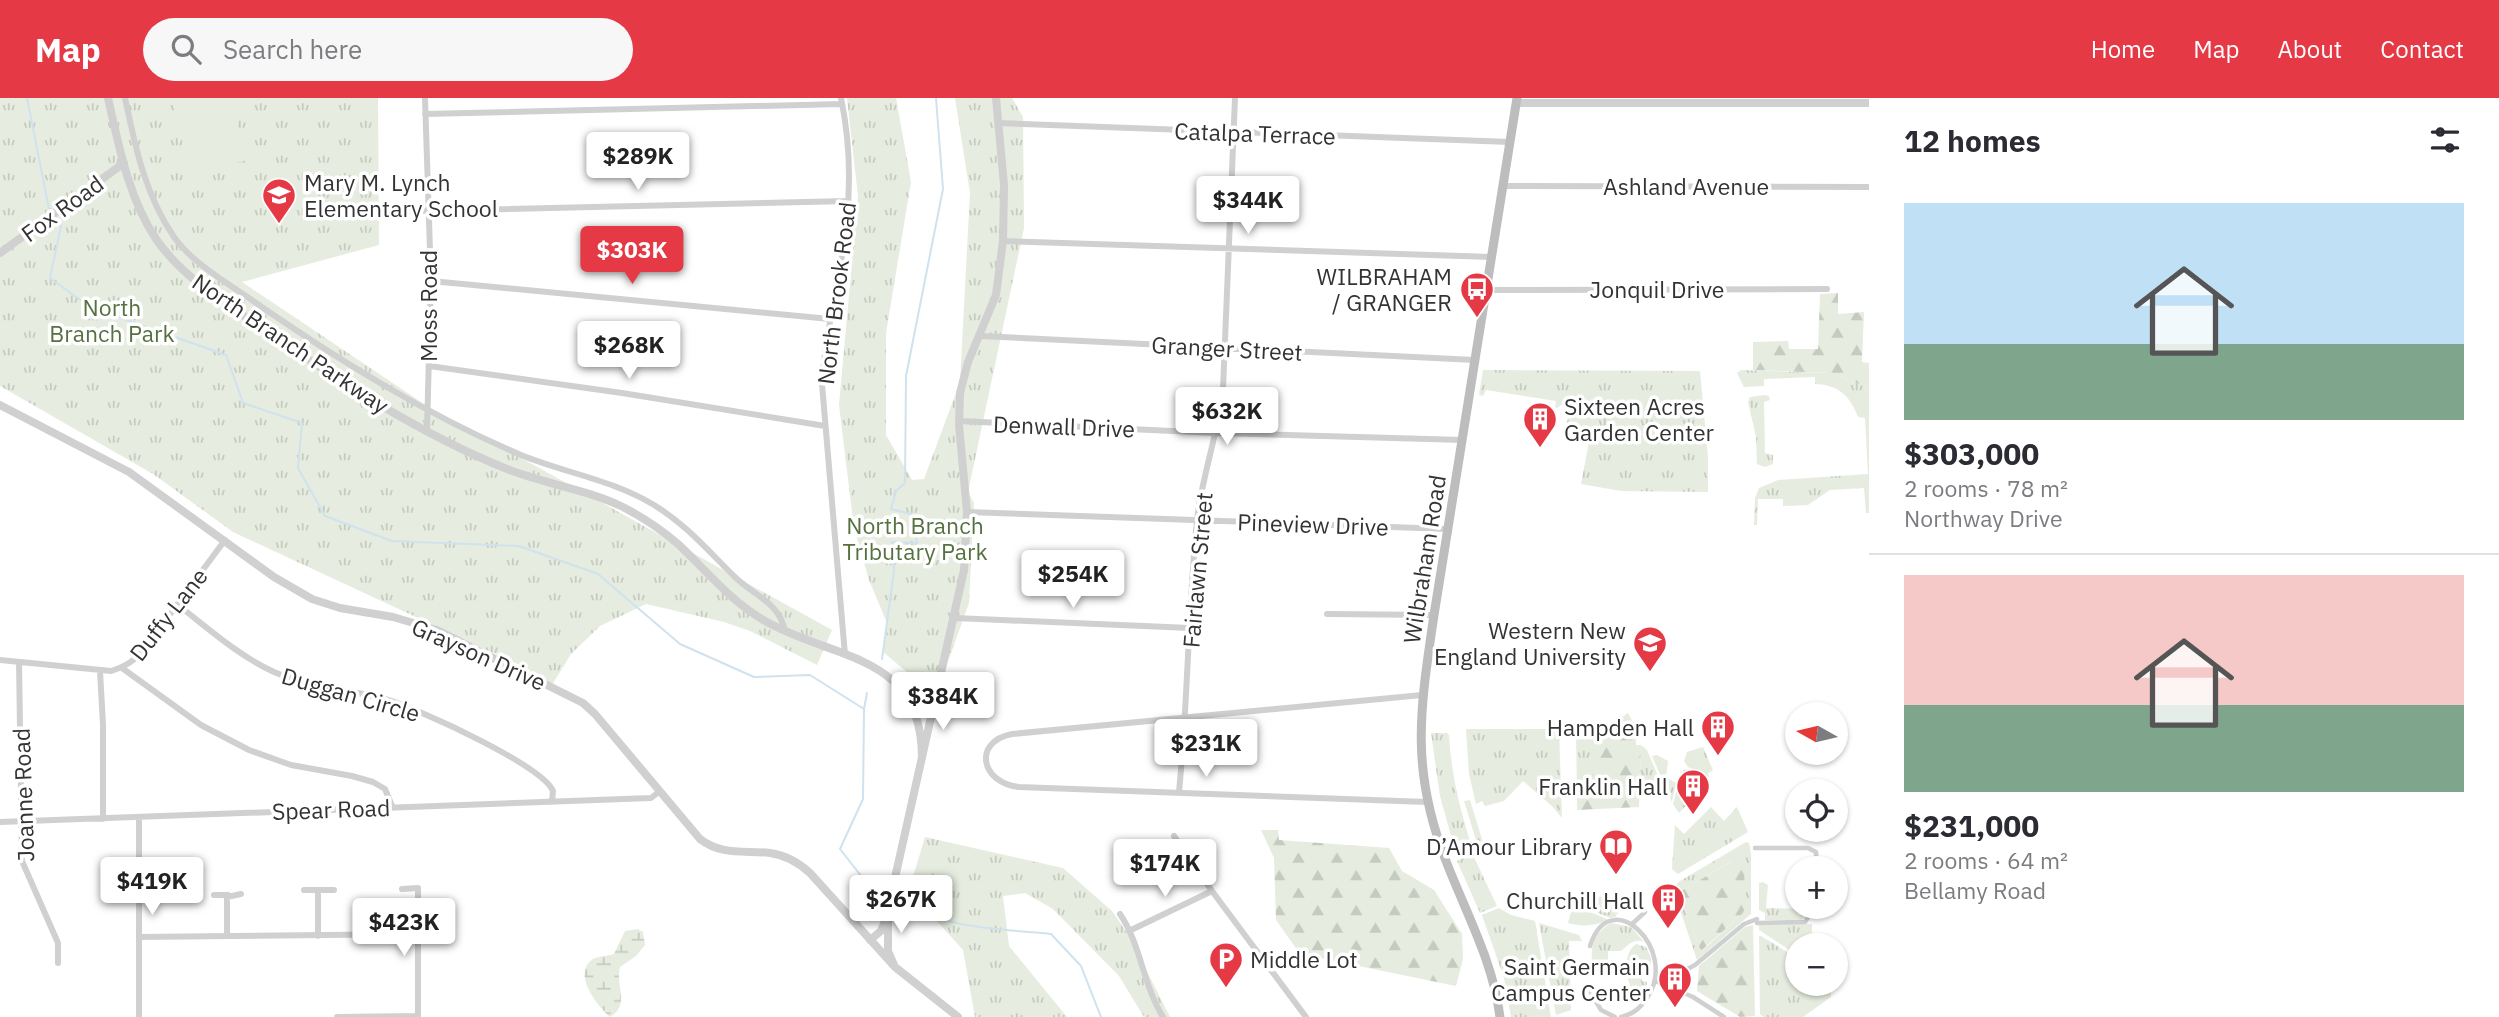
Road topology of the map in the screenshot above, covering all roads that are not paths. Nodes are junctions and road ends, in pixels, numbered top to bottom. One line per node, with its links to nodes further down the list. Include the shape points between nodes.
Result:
1 (108, 98): 13 (street, North Branch Parkway)
2 (125, 98): 32 (street, via 140,165 175,239 198,261 285,323)
3 (425, 98): 9 (street, Moss Road)
4 (996, 98): 10 (street)
5 (1235, 98): 11 (street, Fairlawn Street)
6 (842, 101): 9 (street); 16 (street, North Brook Road)
7 (1517, 101): 8 (street); 12 (main road, Wilbraham Road)
8 (1869, 103)
9 (425, 114): 18 (street, Moss Road)
10 (999, 123): 11 (street, Catalpa Terrace); 19 (street)
11 (1233, 133): 12 (street, Catalpa Terrace); 20 (street, Fairlawn Street)
12 (1510, 142): 14 (main road, Wilbraham Road)
13 (124, 163): 21 (street, Fox Road); 35 (street, North Branch Parkway, via 142,216 187,275 334,377)
14 (1504, 186): 15 (street, Ashland Avenue); 22 (main road, Wilbraham Road)
15 (1869, 187)
16 (848, 201): 18 (street); 26 (street, North Brook Road)
17 (398, 210): 18 (street)
18 (428, 211): 23 (street, Moss Road)
19 (1003, 241): 20 (street); 27 (street, via 996,295)
20 (1230, 249): 22 (street); 28 (street, Fairlawn Street)
21 (0, 253)
22 (1492, 257): 25 (main road, Wilbraham Road)
23 (431, 281): 26 (street); 30 (street, Moss Road)
24 (1827, 289): 25 (street, Jonquil Drive)
25 (1487, 290): 29 (main road, Wilbraham Road)
26 (830, 319): 34 (street, North Brook Road, via 823,377)
27 (980, 335): 28 (street, Granger Street); 33 (street, via 963,378)
28 (1224, 348): 29 (street, Granger Street); 36 (street, Fairlawn Street)
29 (1475, 360): 37 (main road, Wilbraham Road)
30 (429, 366): 32 (street, Moss Road); 34 (street)
31 (0, 405): 41 (street, Grayson Drive, via 129,472)
32 (428, 411): 35 (street, Moss Road); 47 (street, via 524,456 621,488 653,504 774,607)
33 (958, 421): 36 (street, Denwall Drive); 38 (street)
34 (825, 426): 48 (street, North Brook Road)
35 (427, 429): 47 (street, North Branch Parkway, via 509,469 600,497 632,512 670,538 742,606)
36 (1216, 433): 37 (street, Denwall Drive); 39 (street, Fairlawn Street)
37 (1462, 440): 40 (main road, Wilbraham Road)
38 (967, 512): 39 (street, Pineview Drive); 45 (street, via 964,570)
39 (1197, 520): 40 (street, Pineview Drive); 46 (street, Fairlawn Street)
40 (1448, 529): 44 (main road, Wilbraham Road)
41 (225, 540): 42 (street, Duffy Lane); 58 (street, Grayson Drive, via 312,599 437,630 583,703)
42 (178, 606): 51 (street, Duffy Lane, via 134,661); 60 (street, Duggan Circle, via 225,642 276,672 317,686 395,702 502,753 545,779 553,791)
43 (1326, 614): 44 (street)
44 (1434, 615): 53 (main road, Wilbraham Road)
45 (955, 618): 46 (street); 54 (street)
46 (1191, 628): 56 (street, Fairlawn Street)
47 (785, 632): 48 (street, North Branch Parkway)
48 (845, 654): 55 (street, North Branch Parkway, via 885,673)
49 (0, 660): 50 (street, Duffy Lane)
50 (19, 662): 52 (street, Duffy Lane); 65 (street, Joanne Road)
51 (122, 668): 52 (street, Duffy Lane); 62 (street, via 201,725 249,750 291,765 373,782 385,789)
52 (100, 671): 64 (street)
53 (1422, 695): 56 (street); 61 (main road, Wilbraham Road, via 1420,751)
54 (936, 700): 55 (street); 57 (street)
55 (913, 705): 57 (street, North Branch Parkway)
56 (1187, 717): 59 (street, Fairlawn Street); 59 (street, via 1012,734 992,743 987,756 995,779 1008,786)
57 (922, 758): 78 (street)
58 (660, 791): 60 (street, Spear Road, via 651,798); 88 (street, Grayson Drive, via 712,848 777,855 800,865)
59 (1179, 792): 61 (street)
60 (552, 802): 62 (street, Spear Road)
61 (1427, 802): 101 (main road, Wilbraham Road, via 1490,967)
62 (392, 806): 63 (street, Spear Road)
63 (139, 817): 64 (street, Spear Road); 87 (street)
64 (103, 819): 65 (street, Spear Road)
65 (21, 821): 66 (street, Spear Road); 90 (street, Joanne Road, via 22,861 58,943)
66 (0, 822)
67 (1174, 836): 74 (street)
68 (1755, 848): 69 (street, via 1808,848)
69 (1816, 856)
70 (402, 889): 84 (street, via 418,888)
71 (304, 890): 72 (street)
72 (320, 890): 73 (street); 86 (street)
73 (334, 890)
74 (1212, 891): 83 (street); 100 (street)
75 (241, 894): 77 (street)
76 (214, 895): 77 (street)
77 (228, 895): 85 (street)
78 (888, 909): 88 (street, via 884,926); 91 (street, via 888,951)
79 (1645, 912): 82 (street)
80 (1120, 914): 83 (street)
81 (1807, 919): 93 (street, via 1744,924 1680,974)
82 (1632, 924): 89 (street, via 1604,923); 92 (street, via 1651,946)
83 (1131, 930): 99 (street)
84 (418, 934): 86 (street); 95 (street)
85 (226, 936): 86 (street); 87 (street)
86 (318, 936)
87 (139, 937): 96 (street)
88 (870, 940): 91 (street, Grayson Drive)
89 (1590, 946)
90 (58, 963)
91 (895, 967): 98 (street, Grayson Drive)
92 (1655, 981): 93 (street); 103 (street, via 1638,1009)
93 (1673, 989): 104 (street)
94 (1591, 993): 102 (street, via 1601,1010)
95 (418, 1016): 97 (street)
96 (139, 1017)
97 (337, 1017)
98 (958, 1017)
99 (1163, 1017)
100 (1306, 1017)
101 (1500, 1017)
102 (1615, 1017)
103 (1621, 1017)
104 (1724, 1017)

